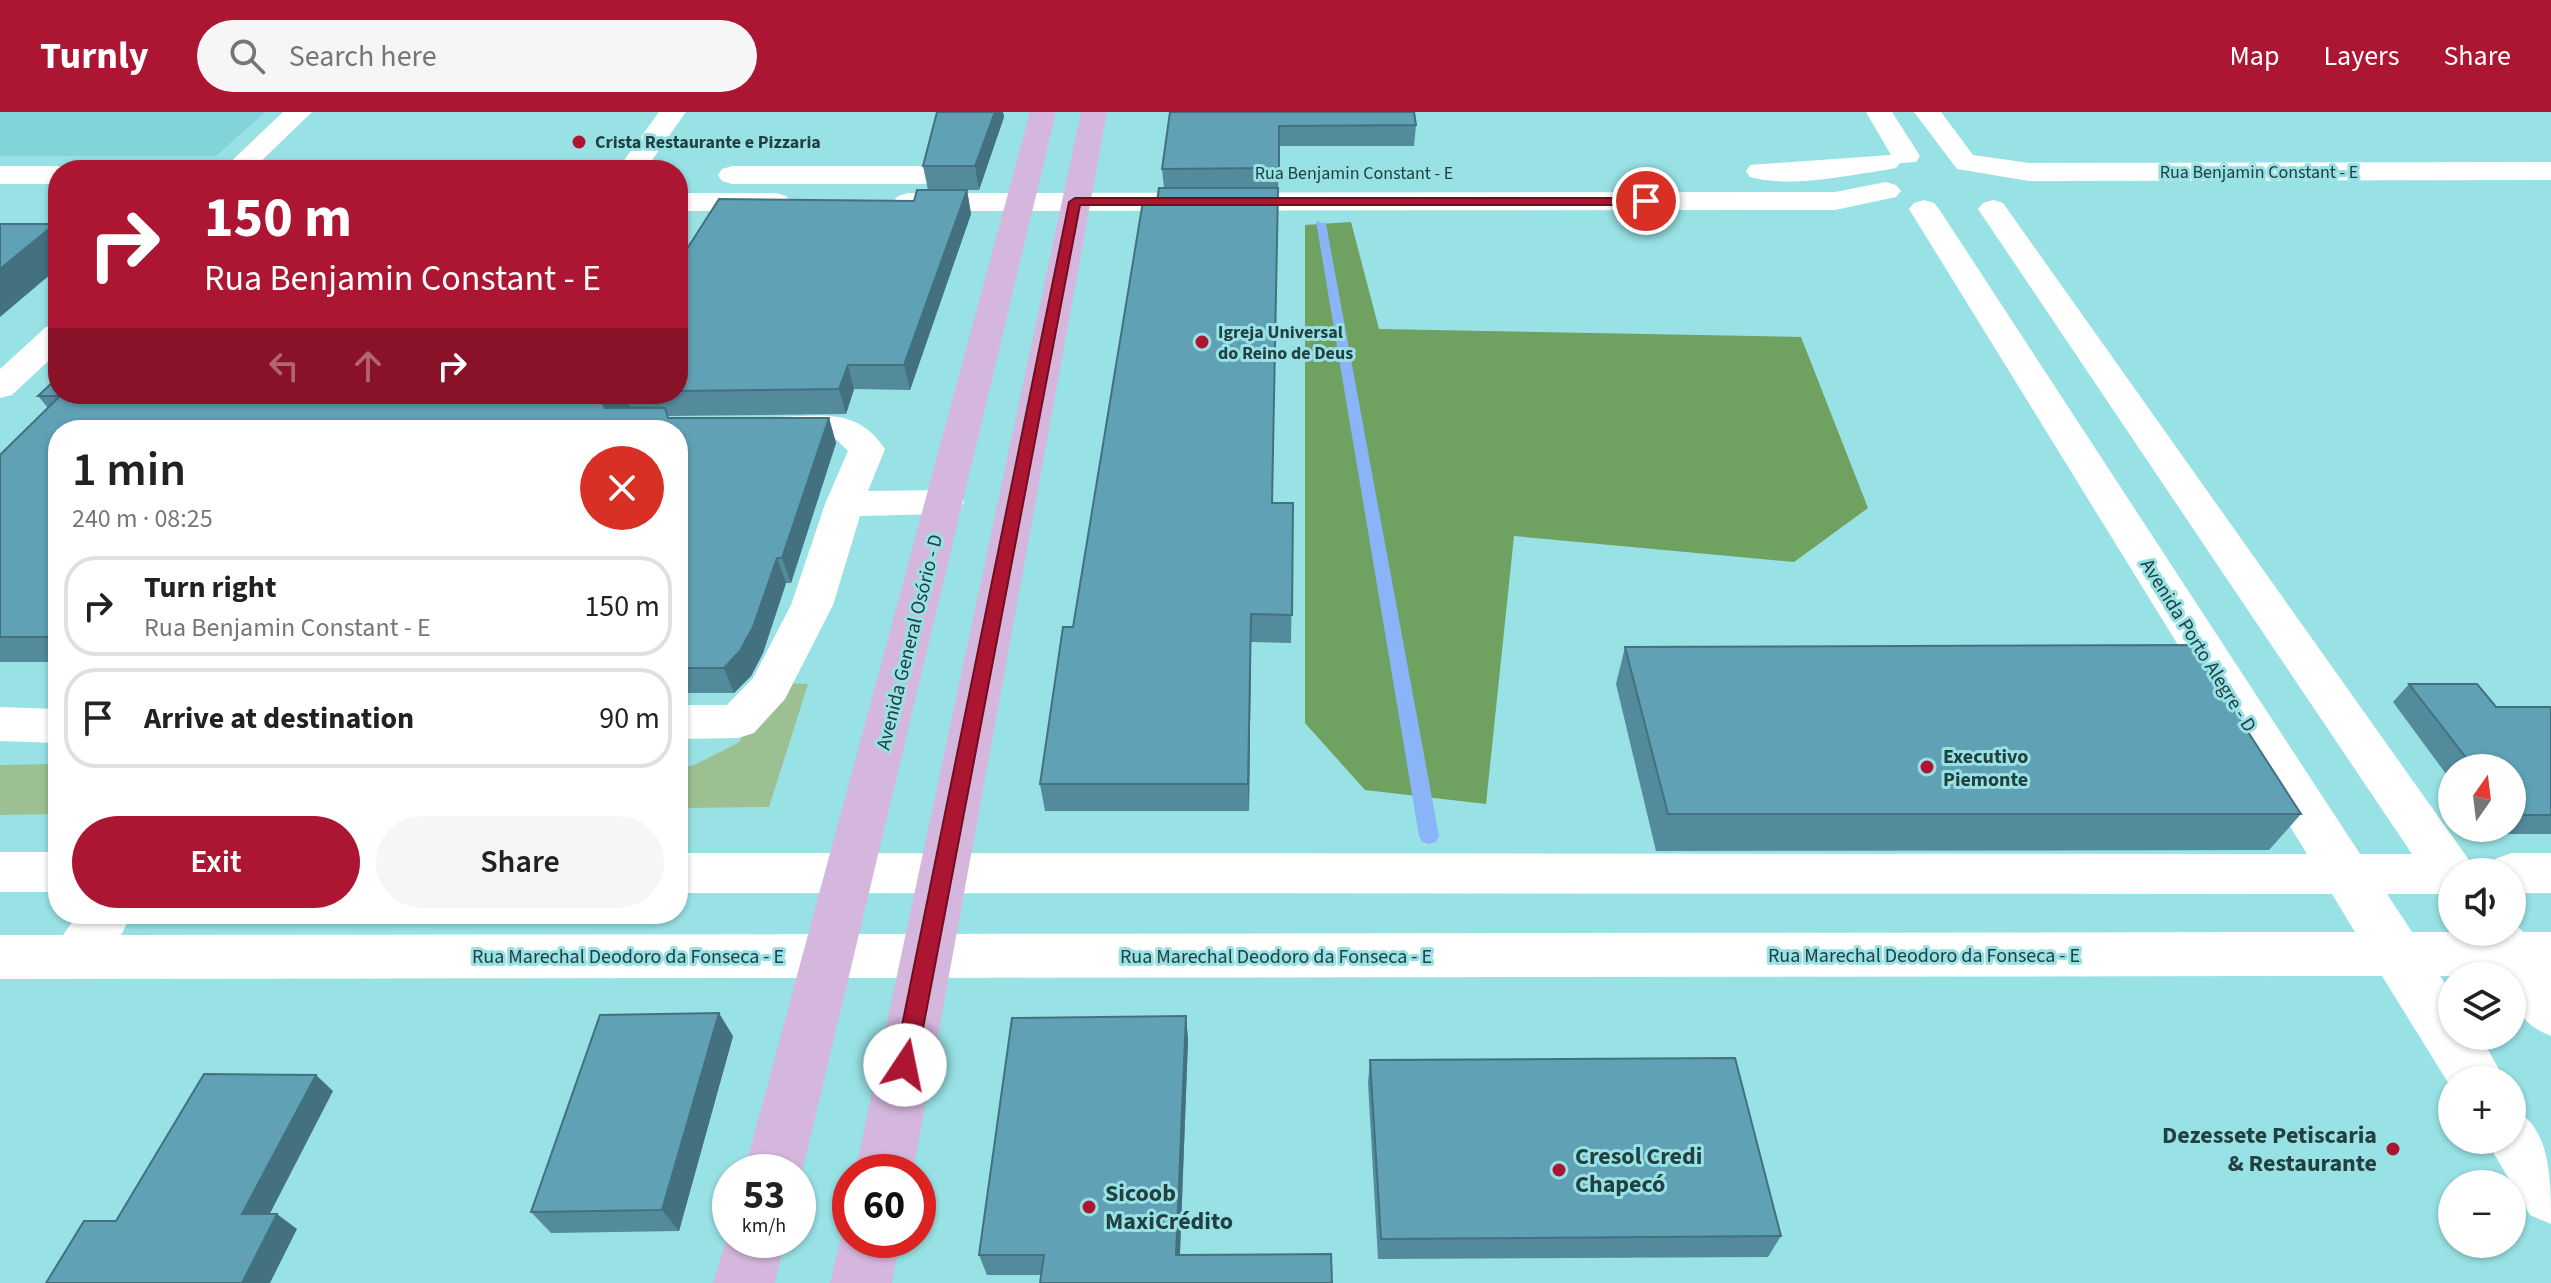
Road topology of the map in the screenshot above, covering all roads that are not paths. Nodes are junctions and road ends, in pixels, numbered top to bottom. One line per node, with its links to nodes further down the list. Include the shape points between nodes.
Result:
1 (299, 112): 7 (street)
2 (673, 112): 8 (street)
3 (1043, 112): 16 (main road, Avenida General Osório - D)
4 (1094, 112): 17 (main road)
5 (1879, 112): 10 (street)
6 (1927, 112): 9 (street)
7 (247, 160)
8 (638, 160)
9 (1965, 162): 10 (street, Rua Benjamin Constant - E); 12 (street, Rua Benjamin Constant - E, via 2029,172); 22 (street, via 2000,182)
10 (1893, 170): 11 (street); 17 (street, Rua Benjamin Constant - E, via 1835,201); 23 (street)
11 (1725, 171)
12 (2551, 171)
13 (0, 175): 14 (street)
14 (48, 175)
15 (688, 176): 16 (street, Rua Benjamin Constant - E)
16 (1004, 181): 17 (street, Rua Benjamin Constant - E); 19 (street, Rua Benjamin Constant - E); 27 (main road, Avenida General Osório - D)
17 (1088, 183): 35 (main road)
18 (2300, 199): 22 (street, Rua Benjamin Constant - E)
19 (688, 201)
20 (0, 203): 21 (street)
21 (48, 203)
22 (1982, 208): 23 (street, Rua Benjamin Constant - E); 32 (street)
23 (1924, 209): 38 (street, Avenida Porto Alegre - D)
24 (48, 343): 25 (street)
25 (0, 388)
26 (733, 428): 28 (street, via 845,428 867,449)
27 (945, 502): 28 (street); 37 (main road, Avenida General Osório - D)
28 (844, 504): 29 (street, via 812,605 770,688 738,721)
29 (688, 722)
30 (0, 724): 31 (street)
31 (48, 726)
32 (2441, 858)
33 (0, 872): 34 (street)
34 (48, 872)
35 (944, 872): 37 (street); 38 (street); 46 (main road)
36 (688, 873): 37 (street)
37 (850, 873): 45 (main road, Avenida General Osório - D)
38 (2343, 873): 41 (street); 44 (street, Avenida Porto Alegre - D)
39 (2526, 873): 40 (street)
40 (2551, 873)
41 (2438, 874)
42 (100, 924): 48 (street)
43 (2518, 947): 44 (street, Rua Marechal Deodoro da Fonseca - E); 49 (street)
44 (2397, 955): 46 (street, Rua Marechal Deodoro da Fonseca - E); 50 (street, Avenida Porto Alegre - D)
45 (829, 956): 46 (street, Rua Marechal Deodoro da Fonseca - E); 48 (street, Rua Marechal Deodoro da Fonseca - E); 51 (main road, Avenida General Osório - D)
46 (927, 956): 52 (main road)
47 (0, 957): 48 (street, Rua Marechal Deodoro da Fonseca - E)
48 (76, 957)
49 (2551, 1012)
50 (2468, 1066)
51 (778, 1154)
52 (888, 1154)
53 (2524, 1154): 54 (street)
54 (2551, 1195)
55 (750, 1258): 57 (main road)
56 (866, 1258): 58 (main road)
57 (744, 1283)
58 (861, 1283)

